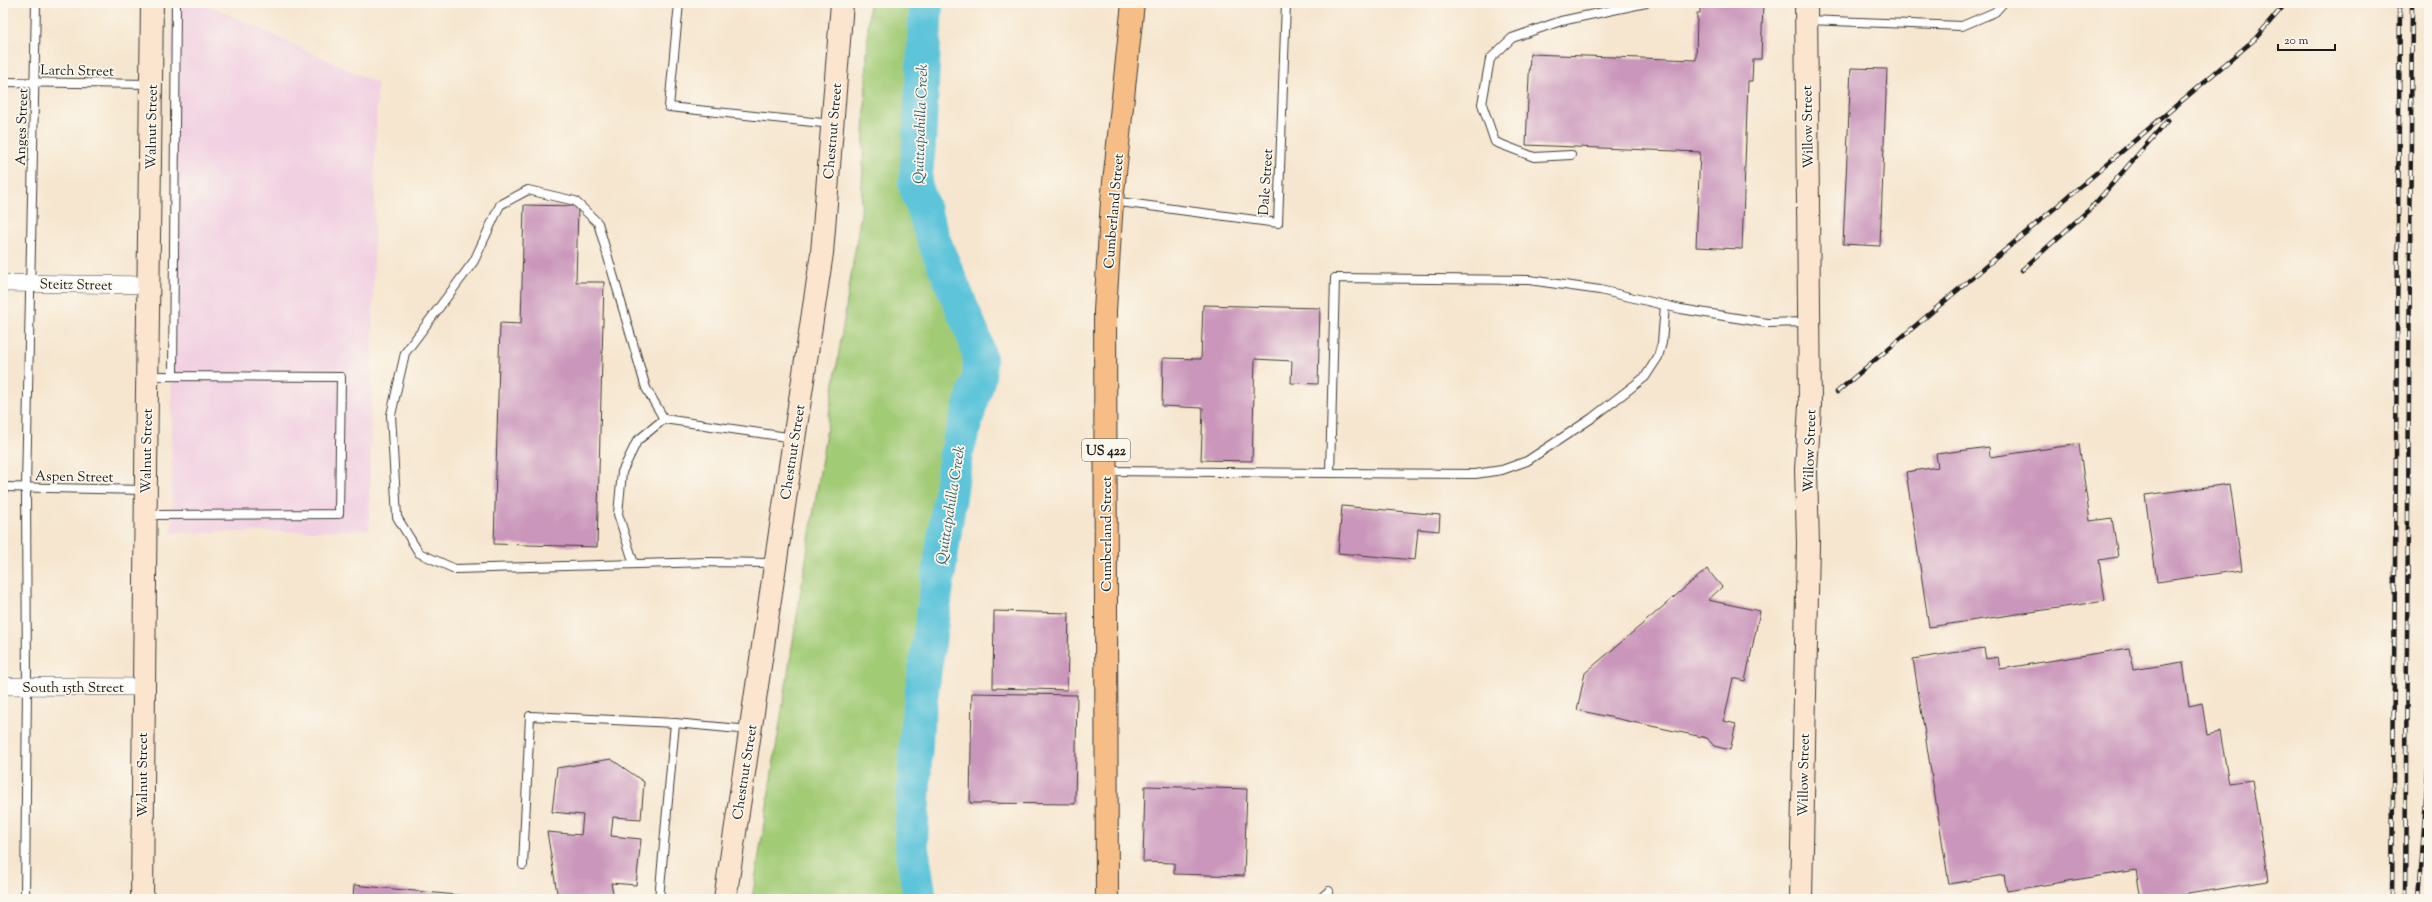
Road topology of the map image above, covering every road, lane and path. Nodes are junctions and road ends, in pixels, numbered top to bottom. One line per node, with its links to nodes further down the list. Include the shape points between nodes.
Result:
1 (36, 3): 12 (lane, Anges Street)
2 (152, 3): 13 (street, Walnut Street)
3 (176, 3): 23 (lane)
4 (679, 3): 14 (lane, via 669,107)
5 (842, 3): 14 (street, Chestnut Street)
6 (1133, 3): 16 (highway, Cumberland Street / US 422)
7 (1286, 3): 16 (lane, Dale Street, via 1278,223)
8 (1646, 3): 15 (lane, via 1561,21 1512,38 1490,59 1482,104 1495,142 1534,158)
9 (2004, 3): 10 (lane, via 1995,12 1962,26)
10 (1806, 12): 21 (street, Willow Street)
11 (3, 82): 12 (lane, Larch Street)
12 (35, 82): 13 (lane, Larch Street); 18 (lane, Anges Street)
13 (151, 84): 19 (street, Walnut Street)
14 (833, 124): 25 (street, Chestnut Street, via 822,253)
15 (1571, 156)
16 (1112, 201): 26 (highway, Cumberland Street / US 422, via 1105,311)
17 (3, 283): 18 (street, Steitz Street)
18 (30, 284): 19 (street, Steitz Street); 29 (lane, Anges Street)
19 (150, 285): 22 (street, Walnut Street)
20 (1665, 305): 21 (lane, via 1767,323); 27 (lane, via 1662,343 1658,356 1645,377 1592,418 1527,461 1502,470 1475,474); 27 (lane, via 1600,290 1529,280 1335,278)
21 (1809, 322): 47 (street, Willow Street, via 1810,406 1806,470 1808,543)
22 (148, 376): 23 (lane); 30 (street, Walnut Street)
23 (173, 376): 31 (lane, via 341,377 339,514)
24 (664, 419): 25 (lane); 33 (lane, via 637,441 622,472 618,514); 33 (lane, via 646,388 598,224 575,201 528,190 500,205 474,261 405,353 391,415 397,517 419,552 455,570)
25 (795, 438): 32 (street, Chestnut Street)
26 (1106, 470): 27 (lane); 45 (highway, Cumberland Street / US 422)
27 (1330, 473)
28 (3, 487): 29 (lane, Aspen Street)
29 (26, 488): 30 (lane, Aspen Street); 35 (lane, Anges Street)
30 (145, 490): 31 (street, Walnut Street)
31 (145, 515): 36 (street, Walnut Street)
32 (776, 563): 33 (lane); 38 (street, Chestnut Street)
33 (634, 564)
34 (3, 686): 35 (street, South 15th Street)
35 (27, 686): 36 (street, South 15th Street); 41 (lane, Anges Street)
36 (142, 687): 42 (street, Walnut Street)
37 (675, 724): 38 (lane); 39 (lane, via 530,716); 43 (lane)
38 (751, 730): 44 (street, Chestnut Street)
39 (523, 865)
40 (1329, 891): 46 (lane)
41 (25, 899)
42 (142, 899)
43 (659, 899)
44 (725, 899)
45 (1107, 899)
46 (1320, 899)
47 (1801, 899)

